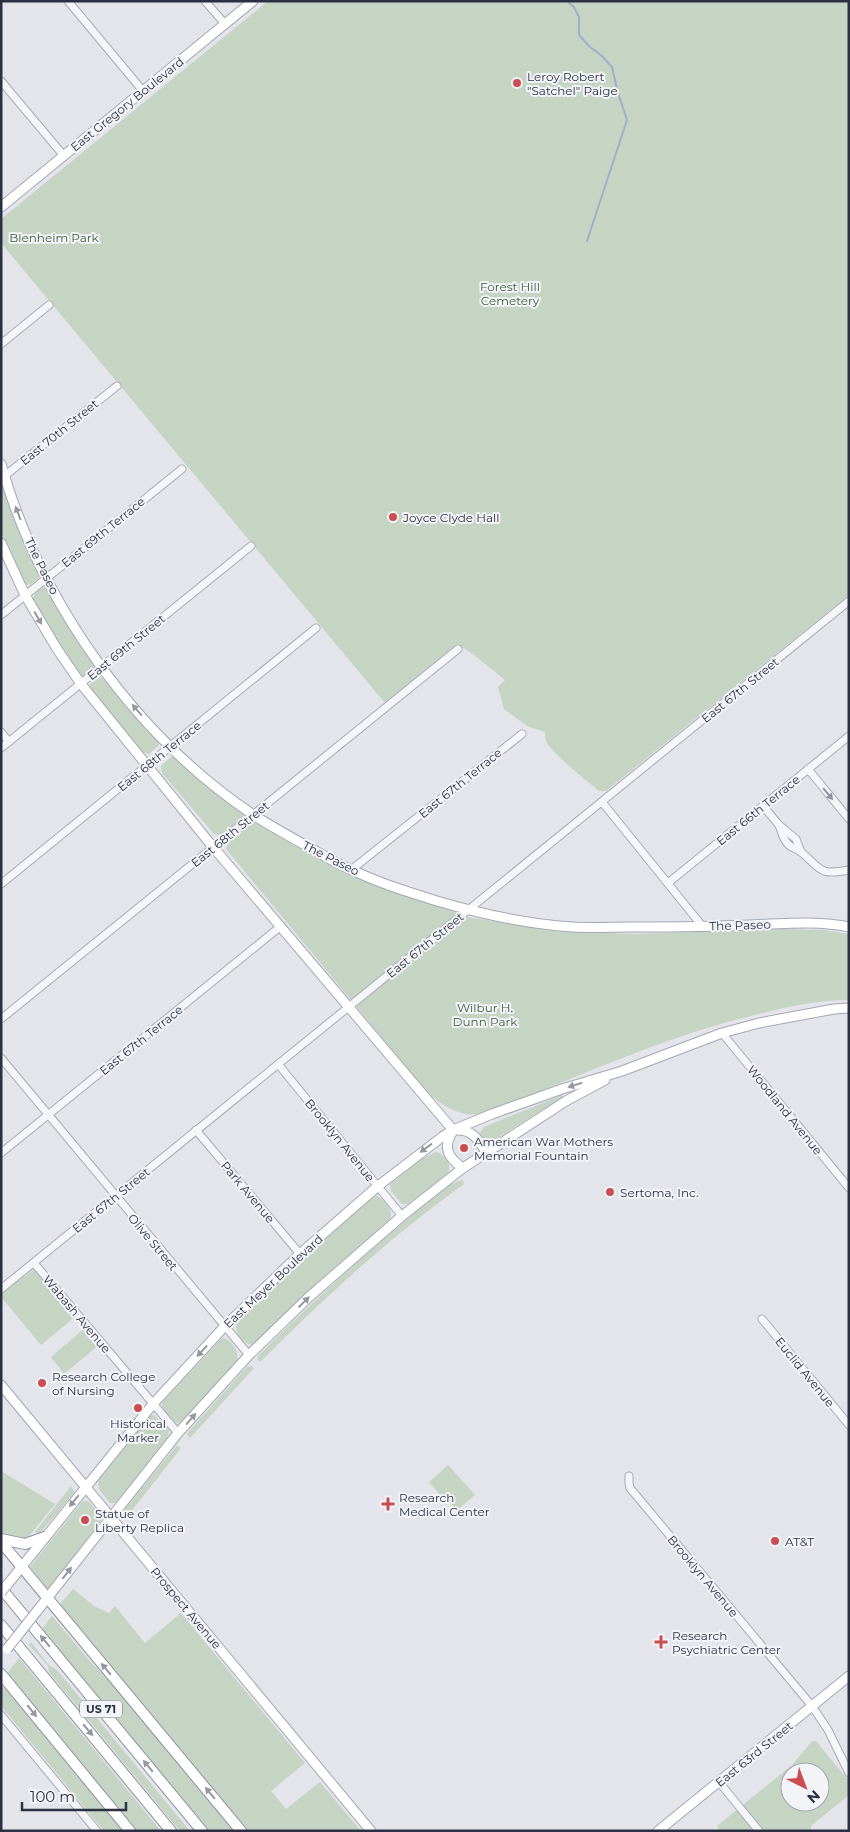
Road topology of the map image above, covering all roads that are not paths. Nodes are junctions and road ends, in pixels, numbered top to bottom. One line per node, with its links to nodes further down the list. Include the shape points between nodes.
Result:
1 (68, 1): 6 (street)
2 (205, 1): 4 (street)
3 (253, 1): 4 (main road, East Gregory Boulevard)
4 (225, 24): 6 (main road, East Gregory Boulevard)
5 (1, 81): 7 (street)
6 (143, 91): 7 (main road, East Gregory Boulevard)
7 (64, 156): 8 (main road, East Gregory Boulevard)
8 (1, 207)
9 (49, 305): 10 (street)
10 (1, 344)
11 (117, 386): 14 (street, East 70th Street)
12 (1, 464): 14 (main road, The Paseo)
13 (182, 469): 17 (street, East 69th Terrace)
14 (3, 477): 17 (main road, The Paseo, one-way to 14)
15 (1, 544): 18 (main road)
16 (251, 546): 23 (street, East 69th Street)
17 (46, 578): 18 (street, East 69th Terrace); 23 (main road, The Paseo)
18 (25, 596): 20 (street, East 69th Terrace); 24 (main road, one-way to 24)
19 (849, 601): 33 (street, East 67th Street)
20 (1, 615)
21 (316, 628): 29 (street, East 68th Terrace)
22 (458, 649): 35 (street, East 68th Street)
23 (101, 667): 24 (street, East 69th Street); 29 (main road, The Paseo, one-way to 23)
24 (81, 684): 28 (street, East 69th Street); 31 (main road)
25 (1, 732): 28 (street)
26 (522, 734): 38 (street, East 67th Terrace)
27 (849, 736): 32 (street, East 66th Terrace)
28 (10, 742): 30 (street, East 69th Street)
29 (170, 746): 31 (street, East 68th Terrace); 35 (main road, The Paseo)
30 (1, 748)
31 (147, 765): 37 (main road); 41 (street, East 68th Terrace)
32 (808, 769): 34 (street, East 66th Terrace); 36 (street, one-way to 36)
33 (602, 802): 40 (street); 42 (street, East 67th Street)
34 (763, 806): 39 (street, via 779,825 785,841 822,871); 40 (street, East 66th Terrace)
35 (254, 815): 37 (street, East 68th Street); 38 (main road, The Paseo)
36 (849, 819)
37 (213, 847): 44 (main road); 48 (street, East 68th Street)
38 (351, 870): 42 (main road, The Paseo)
39 (849, 870)
40 (668, 883): 45 (street)
41 (1, 884)
42 (468, 910): 45 (main road, The Paseo, via 573,927); 46 (street, East 67th Street)
43 (846, 925): 45 (main road, The Paseo, via 797,923)
44 (281, 926): 46 (main road); 53 (street, East 67th Terrace)
45 (704, 927)
46 (348, 1006): 51 (street, East 67th Street); 55 (main road)
47 (849, 1008): 49 (main road, East Meyer Boulevard, via 759,1023)
48 (1, 1019)
49 (722, 1033): 52 (main road, East Meyer Boulevard); 60 (street, Woodland Avenue)
50 (1, 1058): 53 (street, Olive Street)
51 (278, 1064): 54 (street, East 67th Street); 59 (street, Brooklyn Avenue)
52 (622, 1071): 55 (main road, East Meyer Boulevard, one-way to 55, via 562,1089); 56 (main road, East Meyer Boulevard, via 566,1101)
53 (48, 1115): 57 (street, East 67th Terrace); 61 (street, Olive Street)
54 (196, 1130): 61 (street, East 67th Street); 63 (street, Park Avenue)
55 (453, 1130): 56 (main road, via 474,1134); 58 (main road, via 447,1149 451,1159); 59 (main road, East Meyer Boulevard, one-way to 59)
56 (486, 1152): 58 (main road)
57 (1, 1153)
58 (463, 1168): 62 (main road)
59 (378, 1186): 62 (street, Brooklyn Avenue); 63 (main road, East Meyer Boulevard)
60 (849, 1188)
61 (115, 1196): 64 (street, East 67th Street); 67 (street, Olive Street)
62 (402, 1216): 68 (main road, one-way to 62, via 309,1297)
63 (300, 1254): 67 (main road, East Meyer Boulevard)
64 (34, 1263): 65 (street, East 67th Street); 70 (street, Wabash Avenue)
65 (1, 1289)
66 (762, 1319): 71 (street, Euclid Avenue)
67 (224, 1327): 68 (street, Olive Street); 70 (main road, East Meyer Boulevard, one-way to 70)
68 (249, 1356): 72 (main road, one-way to 68)
69 (1, 1385): 74 (main road, Prospect Avenue)
70 (153, 1404): 72 (street, Wabash Avenue); 74 (main road, East Meyer Boulevard)
71 (849, 1425)
72 (178, 1433): 75 (main road)
73 (629, 1476): 85 (street, Brooklyn Avenue, via 630,1488)
74 (86, 1487): 75 (main road, Prospect Avenue); 76 (main road, East Meyer Boulevard, one-way to 76)
75 (110, 1517): 80 (main road, one-way to 75); 94 (main road, Prospect Avenue)
76 (45, 1537): 77 (highway, via 25,1544); 78 (main road, East Meyer Boulevard)
77 (1, 1540): 78 (highway)
78 (22, 1567): 79 (main road, East Meyer Boulevard); 80 (highway)
79 (3, 1588): 92 (highway, US 71, one-way to 79)
80 (47, 1599): 82 (main road, bridge); 93 (highway, one-way to 80)
81 (1, 1625): 91 (highway, US 71, one-way to 91)
82 (4, 1652)
83 (1, 1674): 90 (highway, one-way to 90)
84 (849, 1676): 85 (main road, East 63rd Street)
85 (812, 1706): 87 (street, Brooklyn Avenue); 88 (main road, East 63rd Street)
86 (1, 1715): 89 (street)
87 (849, 1773)
88 (719, 1782): 95 (main road, East 63rd Street); 96 (street)
89 (97, 1831)
90 (130, 1831)
91 (171, 1831)
92 (202, 1831)
93 (241, 1831)
94 (371, 1831)
95 (658, 1831)
96 (759, 1831)

